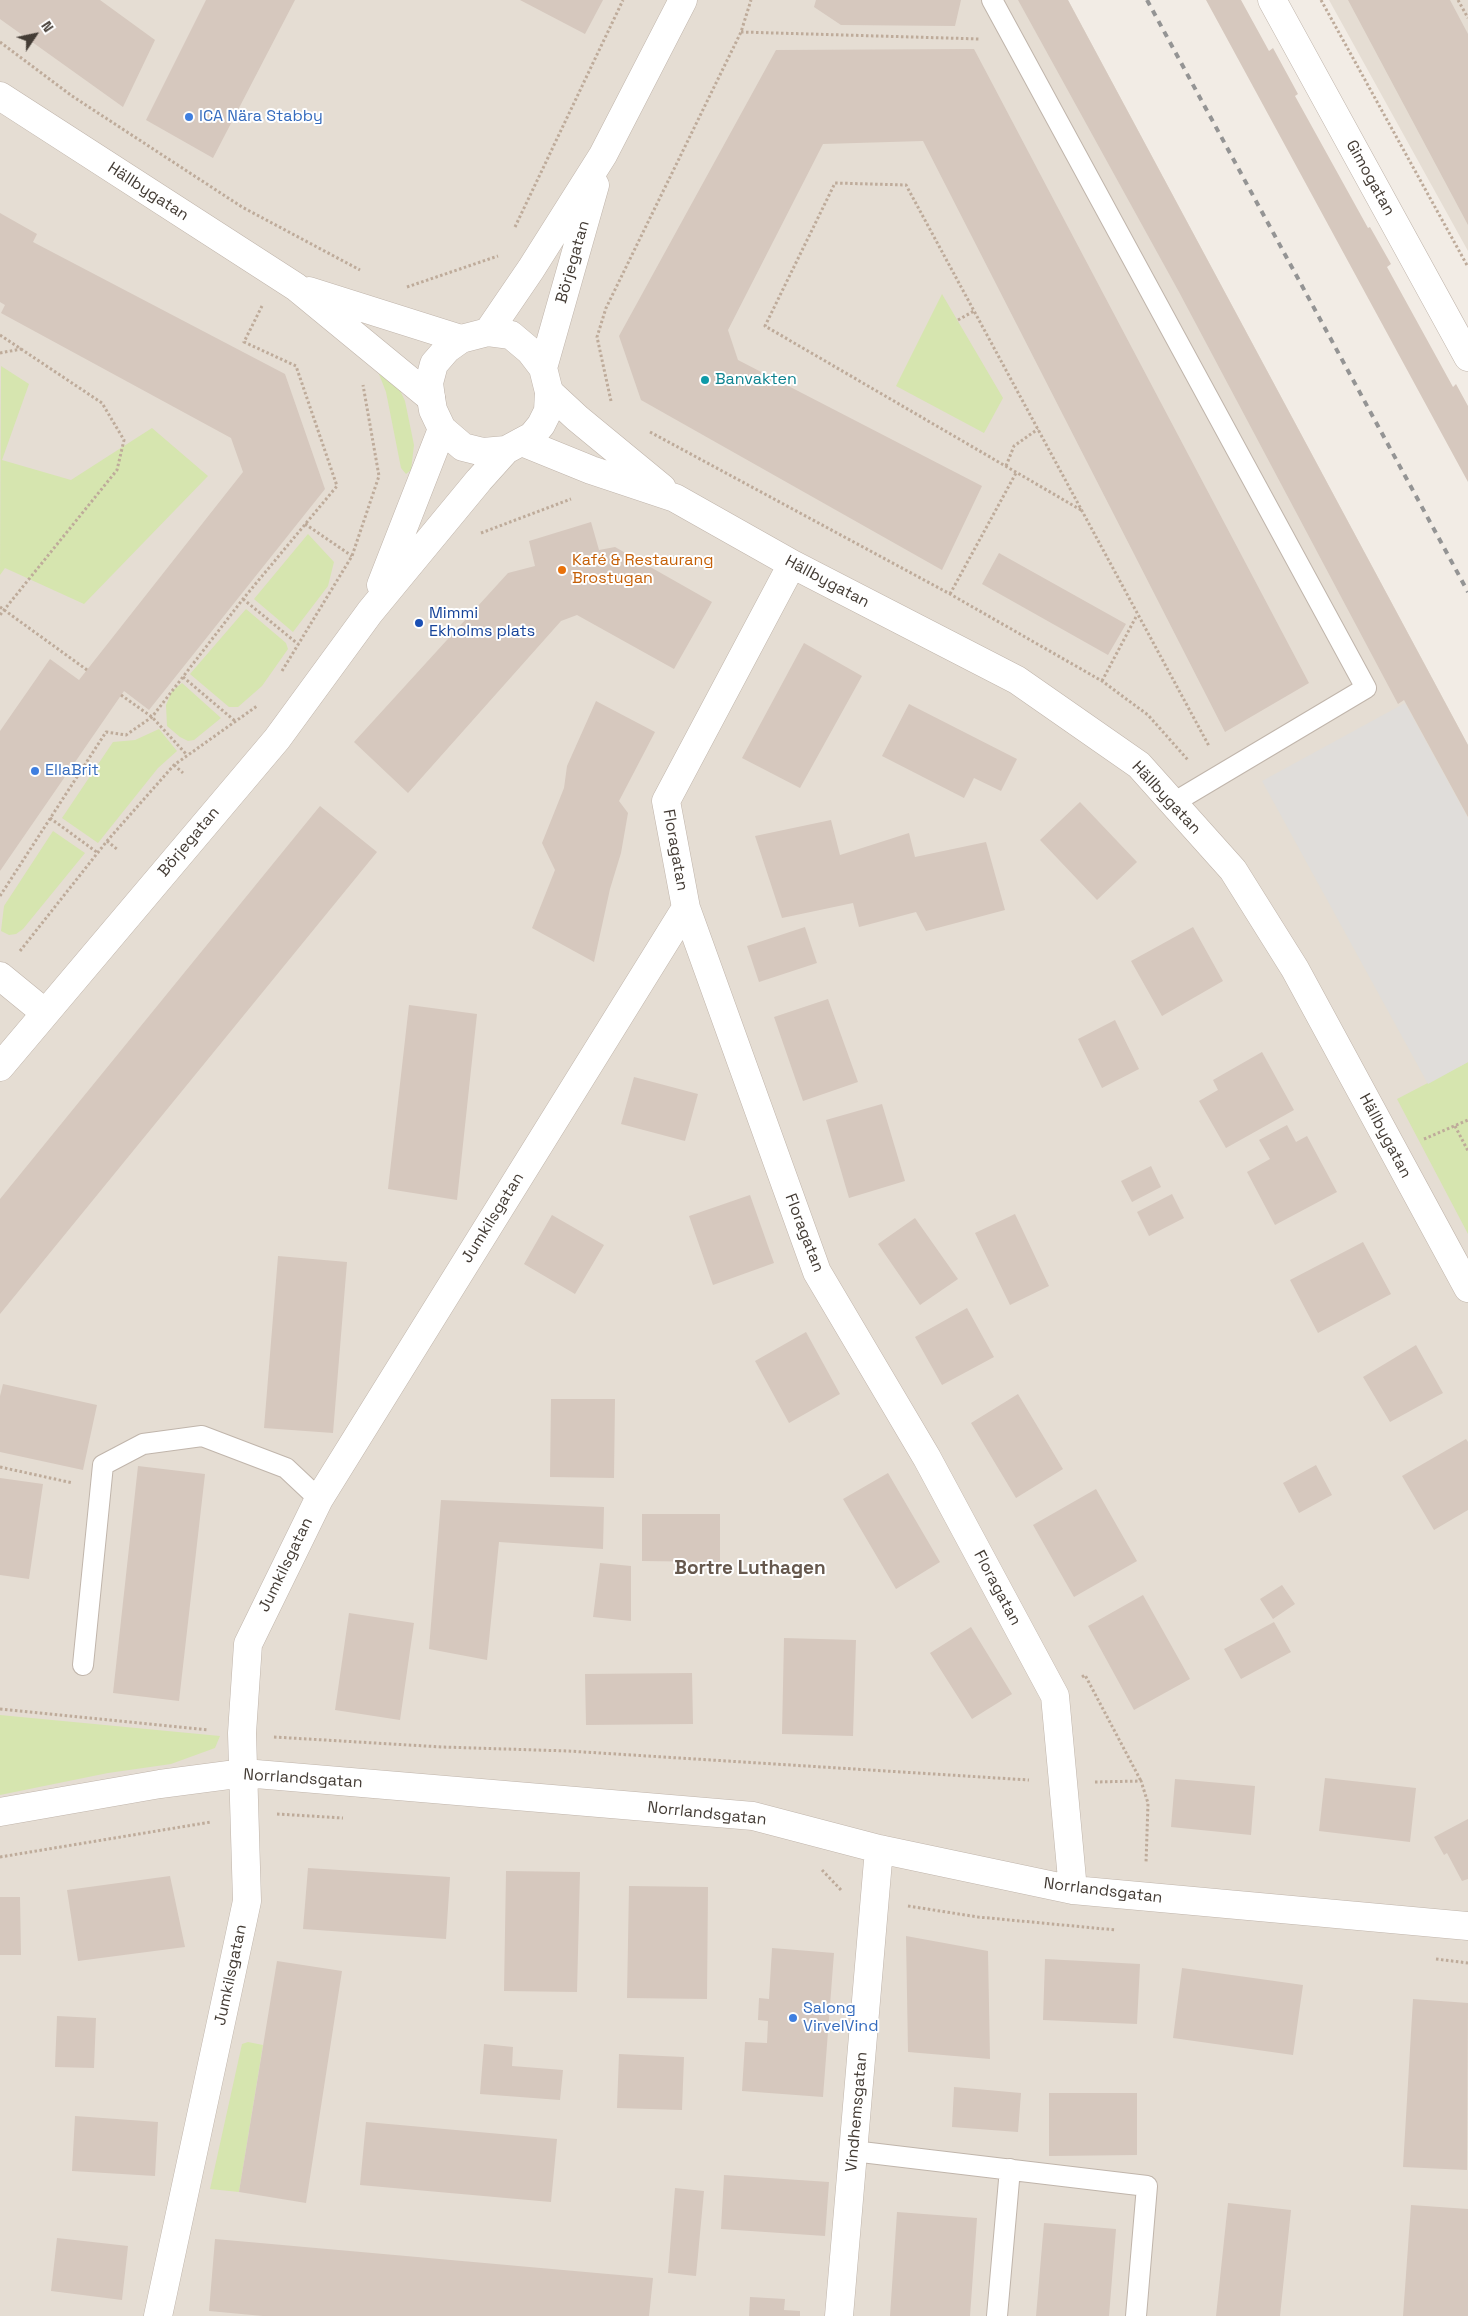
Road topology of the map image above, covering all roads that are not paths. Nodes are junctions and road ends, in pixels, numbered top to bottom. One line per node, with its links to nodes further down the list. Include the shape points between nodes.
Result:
1 (683, 0): 5 (street, Börjegatan)
2 (992, 0): 17 (lane, via 1366,688)
3 (1272, 0): 9 (street, Gimogatan)
4 (0, 96): 6 (street, Hällbygatan)
5 (603, 155): 7 (street, Börjegatan); 10 (street, Börjegatan)
6 (296, 287): 8 (street, Hällbygatan); 11 (street, Hällbygatan)
7 (488, 332): 8 (street); 10 (street, via 511,335 530,351)
8 (461, 340): 11 (street, via 447,349 434,364 429,383)
9 (1468, 357)
10 (546, 380): 13 (street, Börjegatan, via 548,411 542,425 532,436); 14 (street, Hällbygatan, via 577,418)
11 (431, 398): 12 (street)
12 (442, 429): 13 (street, via 463,446 483,452); 16 (street, Börjegatan)
13 (514, 446): 14 (street, Hällbygatan); 16 (street, Börjegatan, via 478,480)
14 (675, 498): 15 (street, Hällbygatan)
15 (792, 564): 17 (street, Hällbygatan, via 1017,680 1139,765); 18 (street, Floragatan, via 666,801)
16 (370, 612): 20 (street, Börjegatan, via 277,739)
17 (1173, 803): 22 (street, Hällbygatan, via 1233,870 1294,969)
18 (686, 908): 23 (street, Jumkilsgatan); 28 (street, Floragatan, via 817,1272 927,1458 1055,1696)
19 (0, 976): 20 (street)
20 (44, 1012): 21 (street, Börjegatan)
21 (0, 1067)
22 (1468, 1288)
23 (319, 1499): 24 (lane, via 286,1468 202,1436 143,1444 103,1466); 25 (street, Jumkilsgatan, via 248,1644 242,1733)
24 (83, 1665)
25 (244, 1773): 26 (street, Norrlandsgatan); 27 (street, Norrlandsgatan, via 753,1816); 32 (street, Jumkilsgatan, via 247,1901)
26 (0, 1812)
27 (880, 1849): 28 (street, Norrlandsgatan); 30 (street, Vindhemsgatan)
28 (1074, 1890): 29 (street, Norrlandsgatan)
29 (1468, 1926)
30 (854, 2151): 31 (lane); 33 (street, Vindhemsgatan)
31 (1010, 2169): 34 (lane); 35 (lane, via 1147,2186)
32 (158, 2316)
33 (839, 2316)
34 (997, 2316)
35 (1136, 2316)

